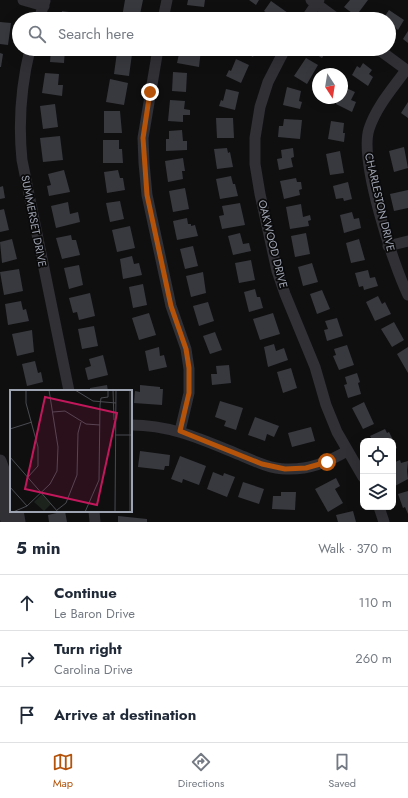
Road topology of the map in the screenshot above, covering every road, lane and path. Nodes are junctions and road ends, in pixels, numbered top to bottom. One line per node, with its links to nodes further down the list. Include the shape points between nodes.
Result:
1 (23, 0): 4 (street)
2 (167, 0): 5 (street)
3 (316, 1): 6 (street); 7 (street)
4 (44, 3)
5 (164, 12)
6 (310, 12)
7 (329, 12)
8 (29, 56): 16 (street, SUMMERSET DRIVE, via 20,99 19,134 22,160)
9 (157, 56): 18 (street, via 143,138 144,163 147,195 171,306 186,349 189,368 189,393)
10 (281, 56): 19 (street, OAKWOOD DRIVE, via 268,82 260,107 255,138 255,164 277,271 315,367 326,405)
11 (388, 56): 12 (street)
12 (407, 70): 14 (street, CHARLESTON DRIVE, via 381,105 369,129 367,143 368,161)
13 (408, 241): 14 (street)
14 (388, 246): 15 (street, CHARLESTON DRIVE)
15 (408, 295)
16 (69, 390)
17 (132, 425): 18 (street)
18 (180, 431): 19 (street, via 262,464 285,469 306,468 327,462)
19 (347, 451): 21 (street, OAKWOOD DRIVE)
20 (0, 461): 23 (street)
21 (361, 474)
22 (0, 479): 27 (street)
23 (10, 487)
24 (379, 510): 30 (street)
25 (17, 512): 28 (street)
26 (94, 512): 29 (street)
27 (7, 522)
28 (19, 522)
29 (95, 522)
30 (384, 522)

